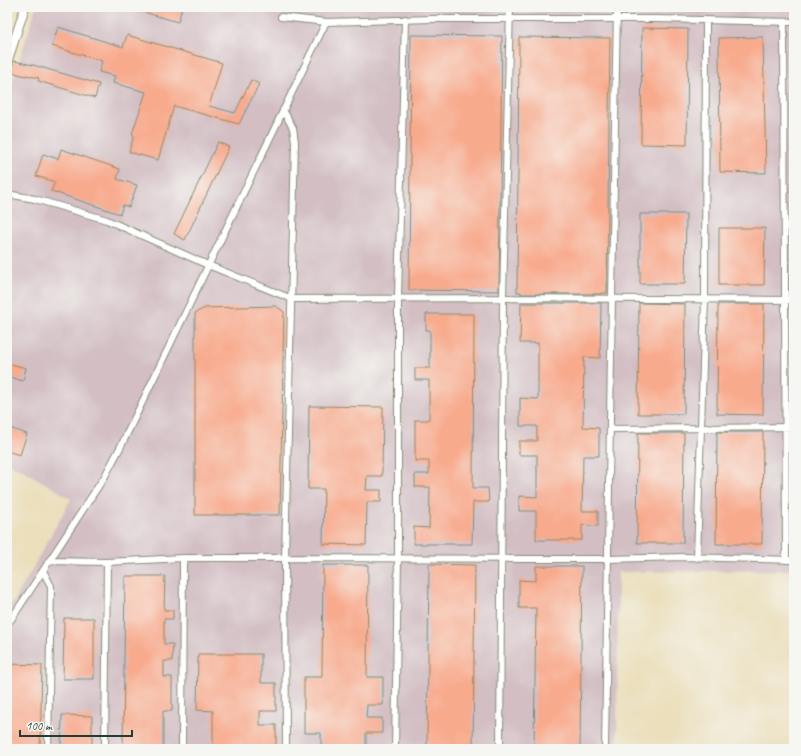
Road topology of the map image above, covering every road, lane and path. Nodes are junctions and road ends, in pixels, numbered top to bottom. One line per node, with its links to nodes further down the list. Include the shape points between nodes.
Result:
1 (24, 7): 12 (street)
2 (510, 7): 6 (street)
3 (617, 7): 7 (street)
4 (281, 17): 9 (street)
5 (405, 19): 6 (street); 9 (street); 16 (street)
6 (510, 19): 7 (street); 17 (street)
7 (617, 19): 8 (street); 19 (street)
8 (706, 21): 10 (street); 20 (street)
9 (326, 22): 13 (street)
10 (784, 22): 11 (street); 21 (street)
11 (794, 22)
12 (7, 63)
13 (284, 110): 15 (street); 18 (street, via 293,128 295,142)
14 (7, 194): 15 (street, via 35,199 107,220)
15 (208, 265): 18 (street); 35 (street, via 105,476)
16 (398, 298): 17 (street); 18 (street); 29 (street)
17 (503, 298): 19 (street); 31 (street)
18 (292, 299): 28 (street)
19 (613, 299): 20 (street); 26 (street)
20 (705, 300): 21 (street); 23 (street)
21 (786, 300): 22 (street); 24 (street)
22 (794, 300)
23 (701, 427): 24 (street); 26 (street); 30 (street)
24 (786, 427): 25 (street); 33 (street)
25 (794, 427)
26 (610, 429): 32 (street)
27 (183, 558): 28 (street); 36 (street); 41 (street)
28 (285, 558): 29 (street); 42 (street)
29 (398, 558): 31 (street); 43 (street)
30 (697, 558): 32 (street); 33 (street)
31 (502, 559): 32 (street); 44 (street)
32 (607, 560): 45 (street)
33 (786, 560): 34 (street)
34 (794, 560)
35 (49, 561): 36 (street); 37 (street)
36 (107, 562): 40 (street)
37 (43, 571): 38 (street); 39 (street, via 51,586)
38 (7, 624)
39 (48, 749)
40 (105, 749)
41 (182, 749)
42 (286, 749)
43 (395, 749)
44 (500, 749)
45 (605, 749)

